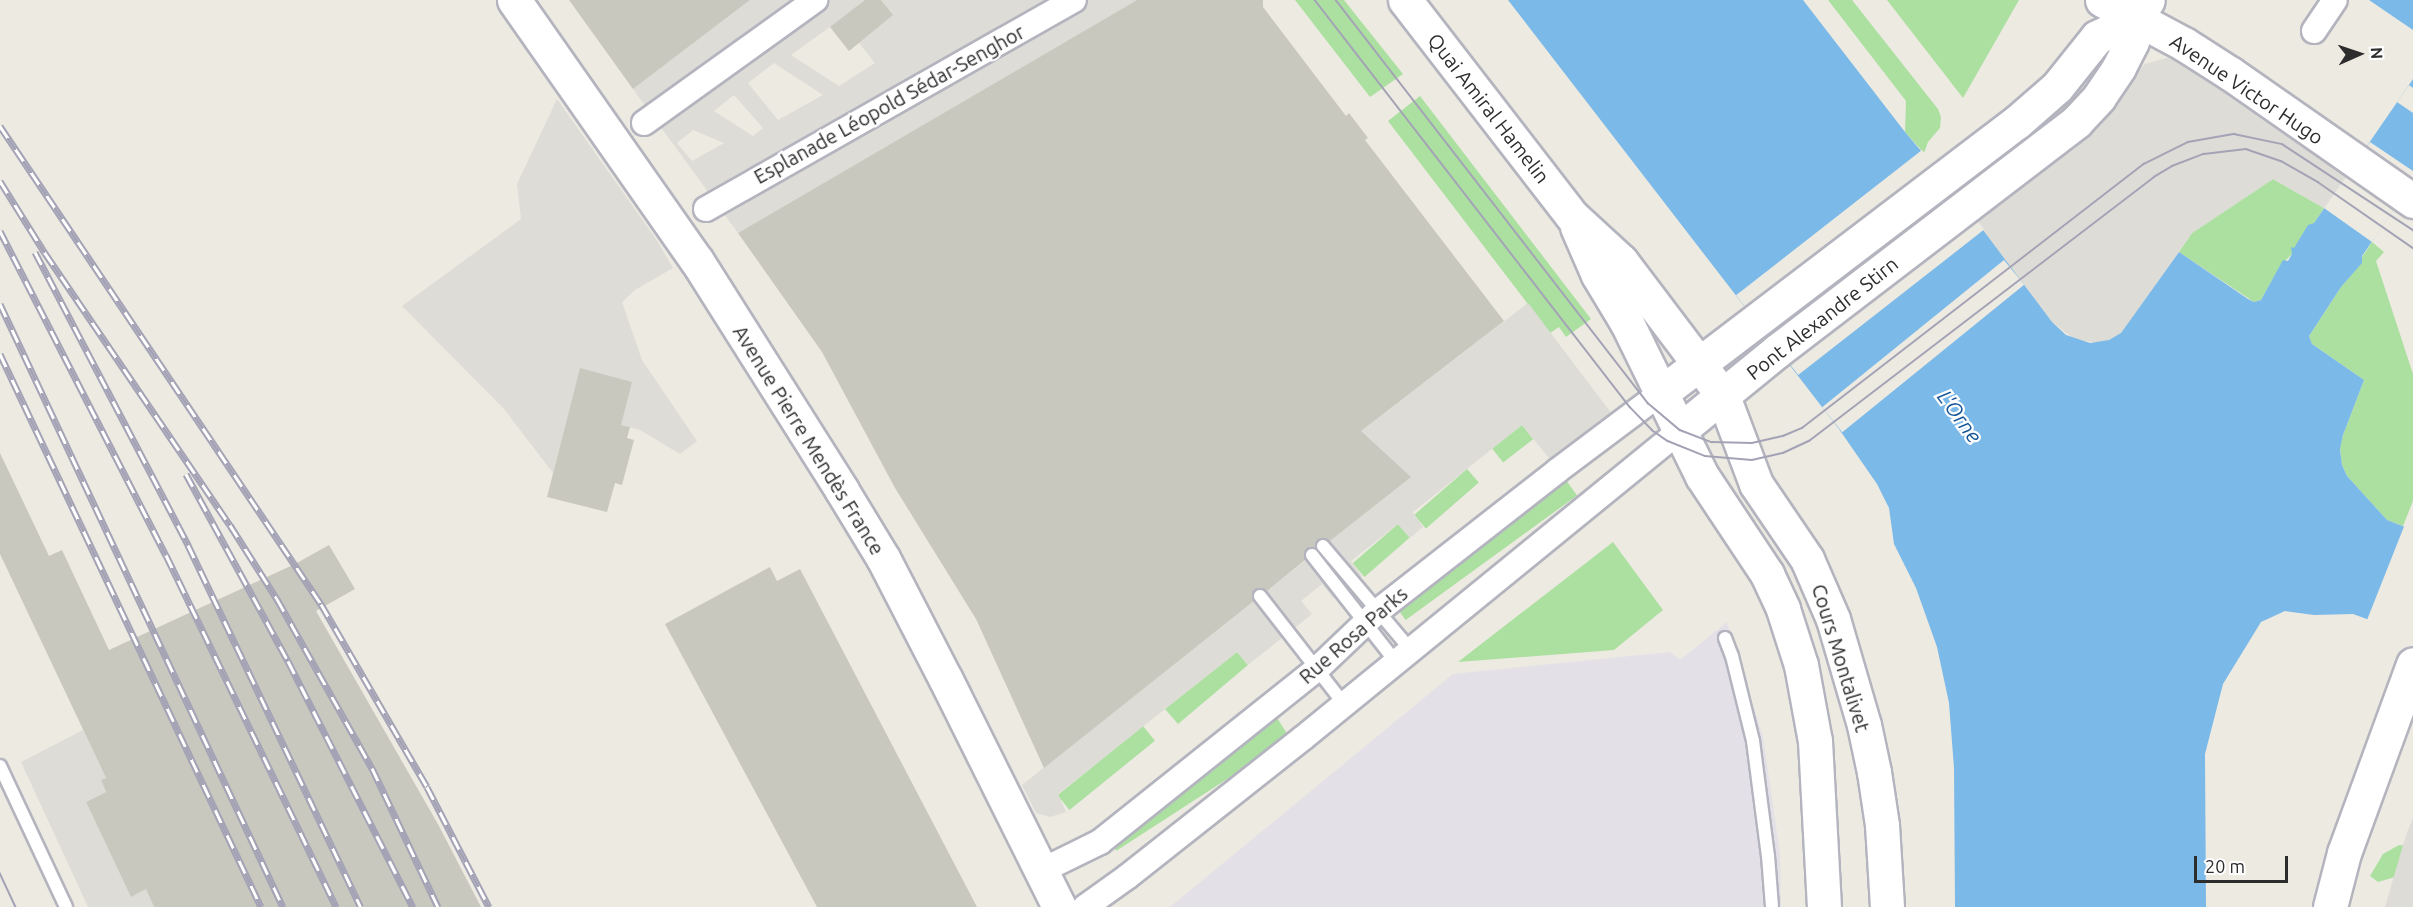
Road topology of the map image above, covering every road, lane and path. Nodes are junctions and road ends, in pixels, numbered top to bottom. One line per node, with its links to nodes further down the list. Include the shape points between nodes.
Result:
1 (514, 0): 27 (main road, Avenue Pierre Mendès France, via 697,261 842,489 888,569)
2 (815, 0): 9 (street)
3 (1074, 0): 11 (street, Esplanade Léopold Sédar-Senghor)
4 (1405, 0): 12 (main road, Quai Amiral Hamelin)
5 (2102, 0): 7 (main road, Avenue Victor Hugo)
6 (2335, 0): 8 (street)
7 (2142, 9): 10 (main road, Avenue Victor Hugo, via 2184,44); 13 (main road, Pont Alexandre Stirn, via 2097,37 2045,98); 15 (main road, Pont Alexandre Stirn, via 2133,41 2084,114)
8 (2314, 32)
9 (644, 123)
10 (2409, 198)
11 (706, 209)
12 (1573, 217): 13 (main road, Quai Amiral Hamelin, via 1621,261); 14 (main road, Quai Amiral Hamelin, via 1598,275)
13 (1700, 363): 14 (main road, Pont Alexandre Stirn); 15 (main road, Quai Amiral Hamelin)
14 (1661, 393): 16 (main road, Quai Amiral Hamelin); 20 (street, Rue Rosa Parks)
15 (1723, 396): 16 (main road, Pont Alexandre Stirn); 33 (main road, Cours Montalivet, via 1756,484 1807,559 1833,619 1874,772)
16 (1680, 430): 22 (street); 32 (main road, Cours Montalivet, via 1702,476 1777,591 1794,640 1815,741)
17 (1323, 546): 20 (lane)
18 (1312, 555): 20 (lane)
19 (1260, 596): 24 (lane)
20 (1371, 616): 22 (lane); 22 (lane); 24 (street, Rue Rosa Parks)
21 (1725, 638): 31 (lane, via 1753,741)
22 (1403, 656): 25 (street)
23 (2413, 664): 34 (main road, via 2344,853)
24 (1317, 669): 25 (lane); 27 (street, Rue Rosa Parks, via 1100,842)
25 (1344, 704): 30 (street)
26 (0, 766): 28 (lane)
27 (1041, 871): 29 (main road, Avenue Pierre Mendès France)
28 (66, 907)
29 (1059, 907)
30 (1085, 907)
31 (1772, 907)
32 (1824, 907)
33 (1887, 907)
34 (2330, 907)

